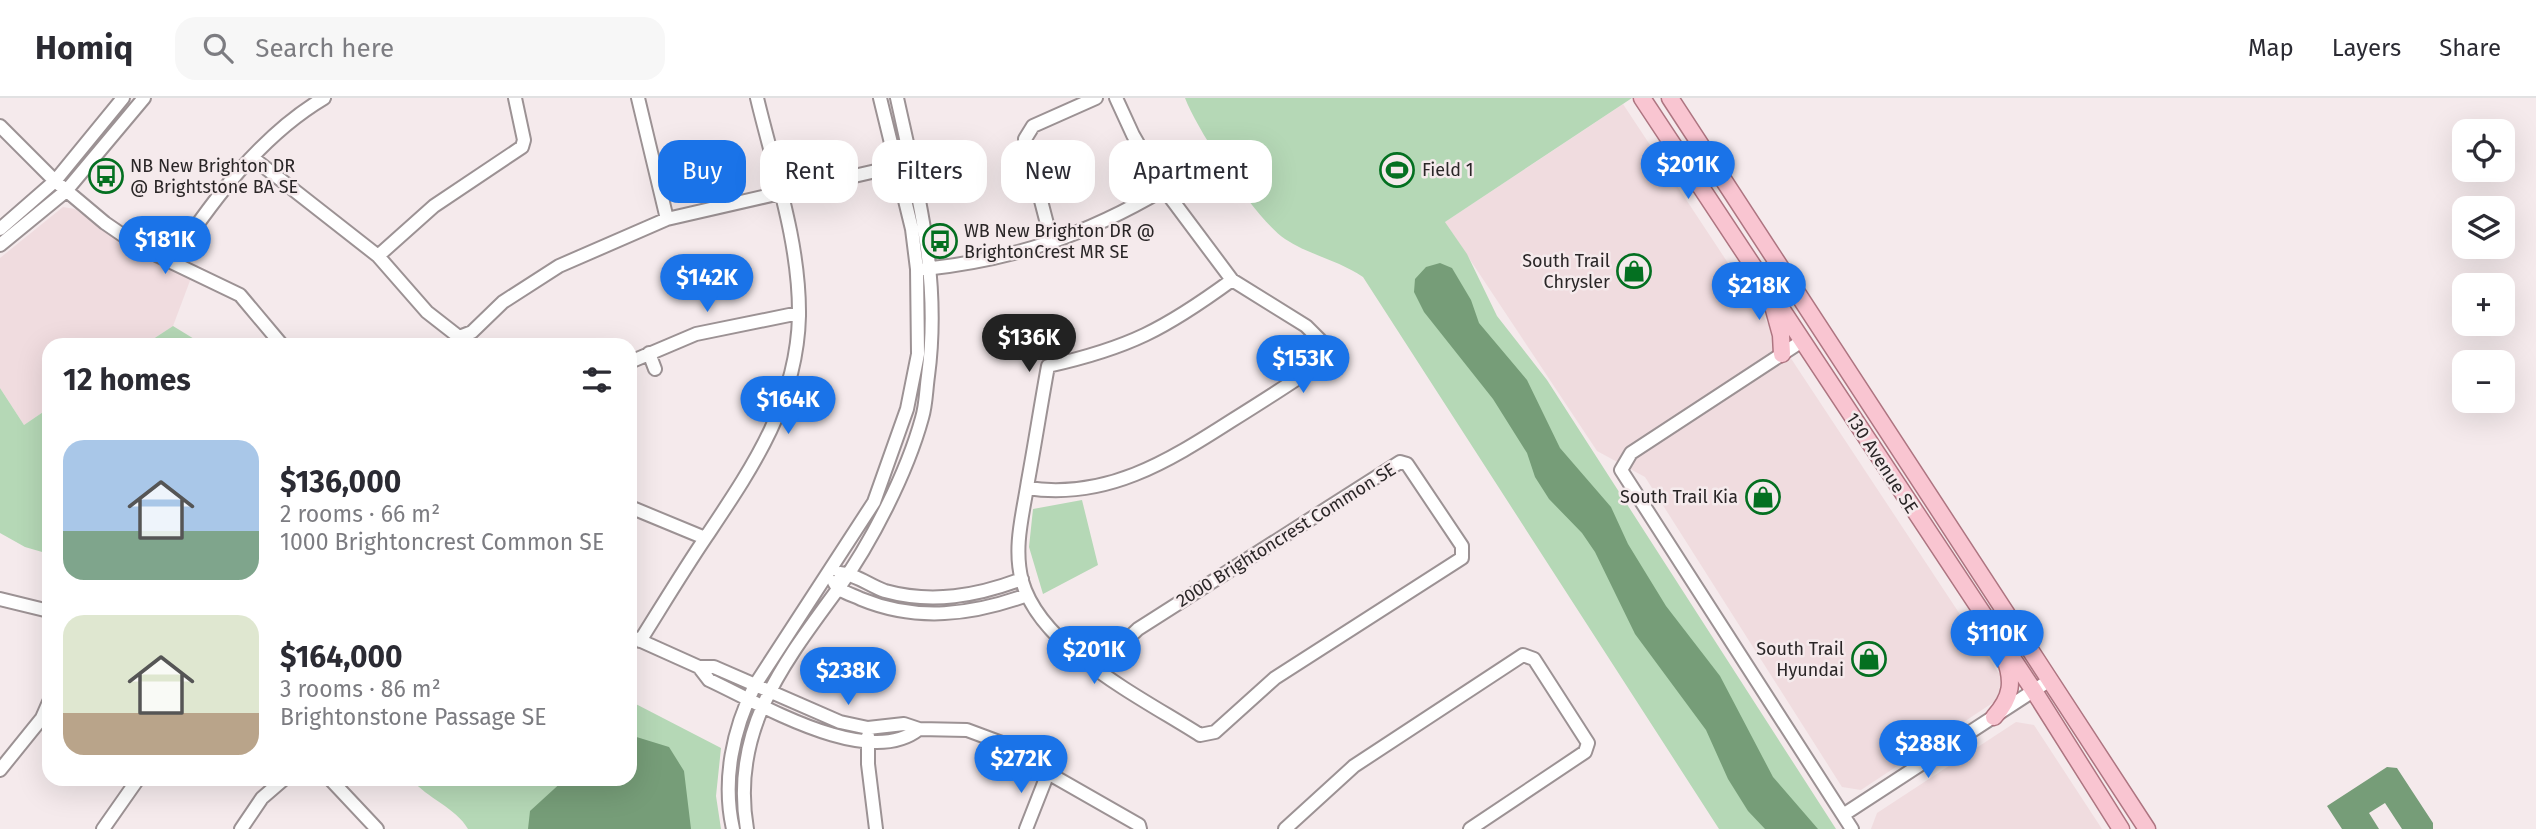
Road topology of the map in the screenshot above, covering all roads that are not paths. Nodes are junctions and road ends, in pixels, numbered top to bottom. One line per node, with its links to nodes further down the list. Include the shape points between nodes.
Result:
1 (123, 98): 19 (street)
2 (144, 98): 20 (street)
3 (324, 98): 18 (street)
4 (515, 98): 31 (street, via 522,147 434,206)
5 (638, 98): 27 (street)
6 (757, 98): 14 (street)
7 (880, 98): 15 (street)
8 (897, 98): 16 (street)
9 (1096, 98): 29 (street, via 1033,125 1025,139)
10 (1116, 98): 17 (street)
11 (1642, 98): 36 (main road, 130 Avenue SE)
12 (1670, 98): 37 (main road, 130 Avenue SE)
13 (0, 126): 19 (street)
14 (767, 140)
15 (890, 140)
16 (906, 140)
17 (1136, 140)
18 (253, 158): 31 (street); 32 (street, via 220,190)
19 (55, 181): 20 (street); 28 (street)
20 (66, 191): 30 (street); 32 (street, via 140,247)
21 (760, 198): 27 (street)
22 (783, 203): 38 (street, via 793,243)
23 (905, 203): 34 (street)
24 (919, 203): 33 (street)
25 (1138, 203): 29 (street, via 1091,229)
26 (1174, 203): 35 (street)
27 (667, 219): 31 (street, via 559,266 459,337 427,312)
28 (0, 229)
29 (1052, 243): 33 (street)
30 (0, 245)
31 (378, 256)
32 (172, 261): 39 (street, via 240,295)
33 (931, 268): 34 (street); 50 (street, via 932,347 922,418 877,527)
34 (917, 269): 49 (street, via 918,354 907,409 874,502)
35 (1232, 280): 46 (street, 2000 Brightoncrest Common SE, via 1146,337 1048,366); 46 (street, via 1306,326 1328,348 1326,359 1157,467 1089,489 1055,492)
36 (1765, 284): 40 (main road, 130 Avenue SE); 42 (main road, via 1781,335)
37 (1794, 288): 40 (main road, via 1804,324); 45 (main road, 130 Avenue SE)
38 (799, 313): 41 (street, via 696,334); 48 (street, via 787,395 744,482)
39 (276, 338)
40 (1802, 341): 42 (street); 45 (main road, via 1814,342 1825,353); 56 (main road, 130 Avenue SE)
41 (649, 353): 43 (street); 44 (street)
42 (1782, 354): 77 (street, via 1631,453 1621,470)
43 (637, 359)
44 (655, 369)
45 (1919, 479): 61 (main road, 130 Avenue SE)
46 (1027, 488): 51 (street, 2000 Brightoncrest Common SE, via 1020,518)
47 (637, 510): 48 (street)
48 (705, 538): 57 (street)
49 (829, 572): 50 (street); 52 (street); 62 (street)
50 (847, 574): 51 (street, via 875,588 918,597 978,594); 52 (street)
51 (1022, 579): 53 (street, 2000 Brightoncrest Common SE)
52 (838, 589): 53 (street, via 889,608 921,613 959,614); 63 (street, via 815,616)
53 (1027, 595): 60 (street, 2000 Brightoncrest Common SE, via 1052,629)
54 (0, 598): 55 (street)
55 (42, 609)
56 (1992, 628): 64 (main road, 130 Avenue SE); 68 (main road, via 2011,680 2008,702)
57 (637, 636)
58 (637, 640): 59 (street)
59 (699, 667): 62 (street, via 714,667); 65 (street, via 709,680)
60 (1097, 668): 60 (street, 2000 Brightoncrest Common SE, via 1200,735 1215,732 1275,678 1462,558 1462,546 1407,464 1399,462 1138,629)
61 (2050, 680): 64 (street); 90 (main road, 130 Avenue SE)
62 (755, 685): 63 (street); 65 (street)
63 (769, 691): 66 (street); 69 (street, via 815,713)
64 (2034, 691): 68 (street); 89 (main road, 130 Avenue SE)
65 (748, 698): 66 (street); 81 (street, via 730,763)
66 (762, 705): 71 (street, via 811,728); 82 (street, via 744,764)
67 (42, 716): 72 (street)
68 (1994, 717): 77 (street)
69 (868, 727): 70 (street, via 904,724); 71 (street)
70 (919, 729): 71 (street, via 908,738); 73 (street, via 967,730 1002,743)
71 (867, 742): 83 (street)
72 (0, 770)
73 (1048, 773): 84 (street); 85 (street)
74 (133, 786): 78 (street)
75 (276, 786): 79 (street)
76 (337, 786): 80 (street)
77 (1843, 815): 88 (street)
78 (103, 829)
79 (241, 829)
80 (377, 829)
81 (733, 829)
82 (747, 829)
83 (876, 829)
84 (1026, 829)
85 (1140, 829)
86 (1285, 829): 87 (street, via 1353,766 1523,655 1528,656 1588,743 1585,752)
87 (1470, 829)
88 (1852, 829)
89 (2121, 829)
90 (2147, 829)

